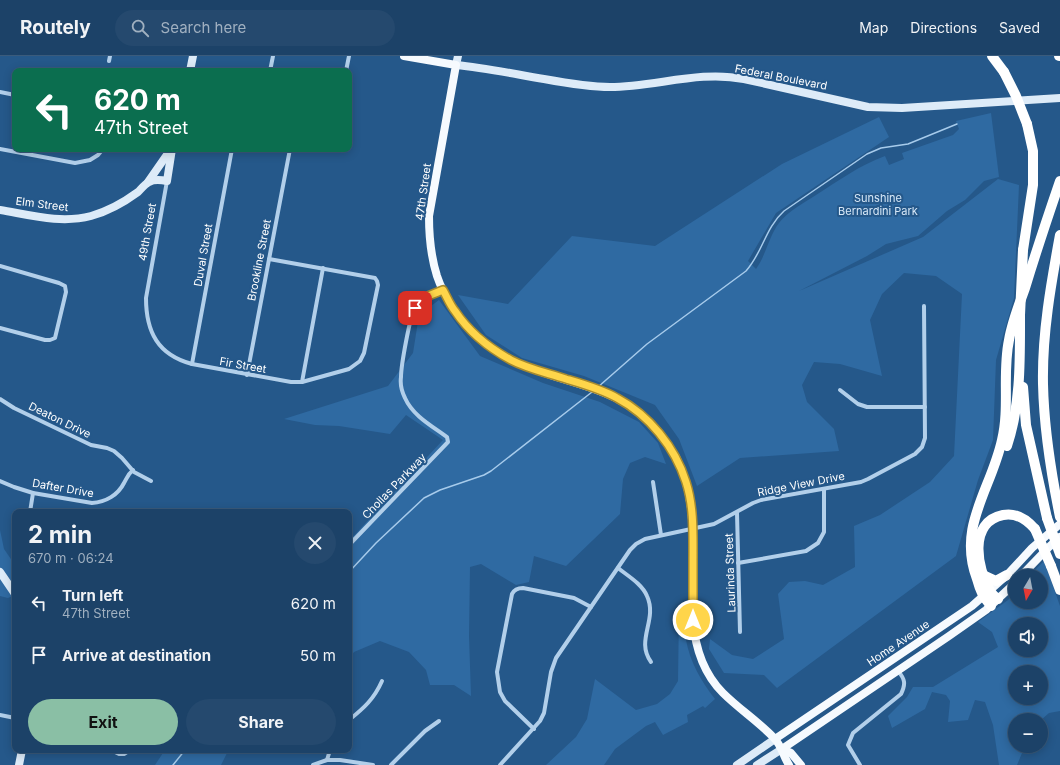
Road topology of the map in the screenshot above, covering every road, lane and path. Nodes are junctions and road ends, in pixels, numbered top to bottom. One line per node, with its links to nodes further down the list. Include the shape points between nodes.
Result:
1 (193, 56): 8 (main road)
2 (273, 56): 9 (street)
3 (349, 56): 10 (street)
4 (404, 56): 7 (main road, Federal Boulevard)
5 (458, 56): 7 (main road, 47th Street)
6 (992, 56): 34 (highway, bridge, via 1004,72 1016,96 1027,124 1033,151 1033,185 1023,250)
7 (456, 65): 13 (main road, Federal Boulevard, via 610,87 700,77 727,77 868,106 902,108); 30 (main road, 47th Street, via 429,216 432,255)
8 (191, 68)
9 (271, 68)
10 (347, 68)
11 (0, 92): 12 (street)
12 (12, 94)
13 (1060, 98)
14 (0, 149): 15 (street)
15 (12, 151)
16 (16, 152): 17 (street, via 75,163 90,160)
17 (100, 152)
18 (170, 152): 24 (main road, Elm Street)
19 (172, 152): 22 (main road, 49th Street)
20 (231, 152): 35 (street, Duval Street)
21 (289, 152): 27 (street, Brookline Street)
22 (167, 181): 24 (main road); 32 (street, 49th Street, via 146,298)
23 (1060, 181): 48 (highway, via 1009,339 1006,367 1007,407 1002,440)
24 (148, 182): 25 (main road, Elm Street, via 125,202 90,216 53,219)
25 (0, 210)
26 (1060, 236): 50 (highway, via 1050,287 1043,384 1048,454)
27 (269, 258): 29 (street); 36 (street, Brookline Street)
28 (0, 266): 33 (street, via 59,282 65,286 66,292 54,338 50,340)
29 (323, 268): 37 (street); 37 (street, Fir Street, via 374,278 378,285 364,353 356,365)
30 (443, 290): 52 (main road, 47th Street, via 465,324 488,346 512,361 618,398 639,413 676,456 686,482); 55 (street, Chollas Parkway, via 428,296 415,308 400,378 409,406 447,437 448,442)
31 (924, 306): 40 (street, Ridge View Drive)
32 (147, 319): 35 (street, Fir Street, via 153,335 162,348 177,359)
33 (0, 328)
34 (1020, 356): 48 (highway, via 1016,407 1010,437 995,476); 56 (highway, bridge, via 1026,425 1047,518)
35 (192, 364): 36 (street, Fir Street)
36 (247, 375): 37 (street, Fir Street)
37 (302, 382)
38 (840, 390): 40 (street, via 858,404 867,407)
39 (0, 399): 41 (street, Deaton Drive, via 91,445 114,451)
40 (926, 407): 45 (street, Ridge View Drive, via 925,438 915,454 868,479)
41 (133, 470): 43 (street, Deaton Drive); 46 (street, Dafter Drive, via 118,491 110,498 97,503)
42 (0, 481): 46 (street, Dafter Drive)
43 (151, 481)
44 (652, 482): 53 (street)
45 (824, 489): 49 (street, Ridge View Drive, via 760,500); 57 (street, via 824,532 818,543 806,551)
46 (33, 493): 47 (street)
47 (30, 509)
48 (977, 510): 66 (highway, via 972,528 970,556 975,574)
49 (737, 513): 52 (street, Ridge View Drive, via 714,524); 57 (street, Laurinda Street)
50 (1059, 513)
51 (1060, 524): 62 (main road, Home Avenue, via 1032,548)
52 (693, 529): 53 (street, Ridge View Drive); 78 (main road, 47th Street, via 693,620 701,658 722,692)
53 (661, 536): 58 (street, Ridge View Drive, via 645,539 636,544)
54 (1060, 537): 59 (main road)
55 (352, 542)
56 (1060, 554)
57 (738, 563): 69 (street, Laurinda Street)
58 (618, 568): 68 (street, Ridge View Drive); 70 (street, via 640,586 647,596 651,610 644,647)
59 (1029, 569)
60 (0, 572): 63 (main road)
61 (983, 575): 62 (highway, via 996,581); 65 (highway, bridge, via 978,548 980,536 991,520 1009,514 1028,521 1035,529); 66 (highway)
62 (1007, 575): 66 (main road, Home Avenue)
63 (12, 590)
64 (1008, 590): 67 (main road, Home Avenue)
65 (1060, 590)
66 (987, 594): 67 (highway); 78 (main road, Home Avenue)
67 (995, 602): 71 (main road, Home Avenue)
68 (591, 607): 77 (street, Ridge View Drive, via 556,658 544,713); 77 (street, via 574,598 523,588 512,594 497,672 500,692 505,701)
69 (740, 632)
70 (651, 662)
71 (898, 671): 79 (main road, Home Avenue); 92 (street, via 904,678 905,687 901,694 852,733 848,745)
72 (382, 681): 75 (street, via 366,706)
73 (0, 715): 74 (street)
74 (12, 717)
75 (352, 718)
76 (439, 721): 86 (street, via 425,731)
77 (534, 729): 87 (street, Ridge View Drive)
78 (774, 739): 79 (main road, 47th Street); 88 (main road, Home Avenue)
79 (782, 749): 89 (main road, Home Avenue); 90 (main road, via 783,757); 91 (main road, via 791,753)
80 (21, 753): 83 (main road)
81 (329, 753): 82 (street)
82 (327, 760): 84 (street); 85 (street)
83 (19, 765)
84 (313, 765)
85 (373, 765)
86 (391, 765)
87 (500, 765)
88 (737, 765)
89 (758, 765)
90 (789, 765)
91 (801, 765)
92 (860, 765)

